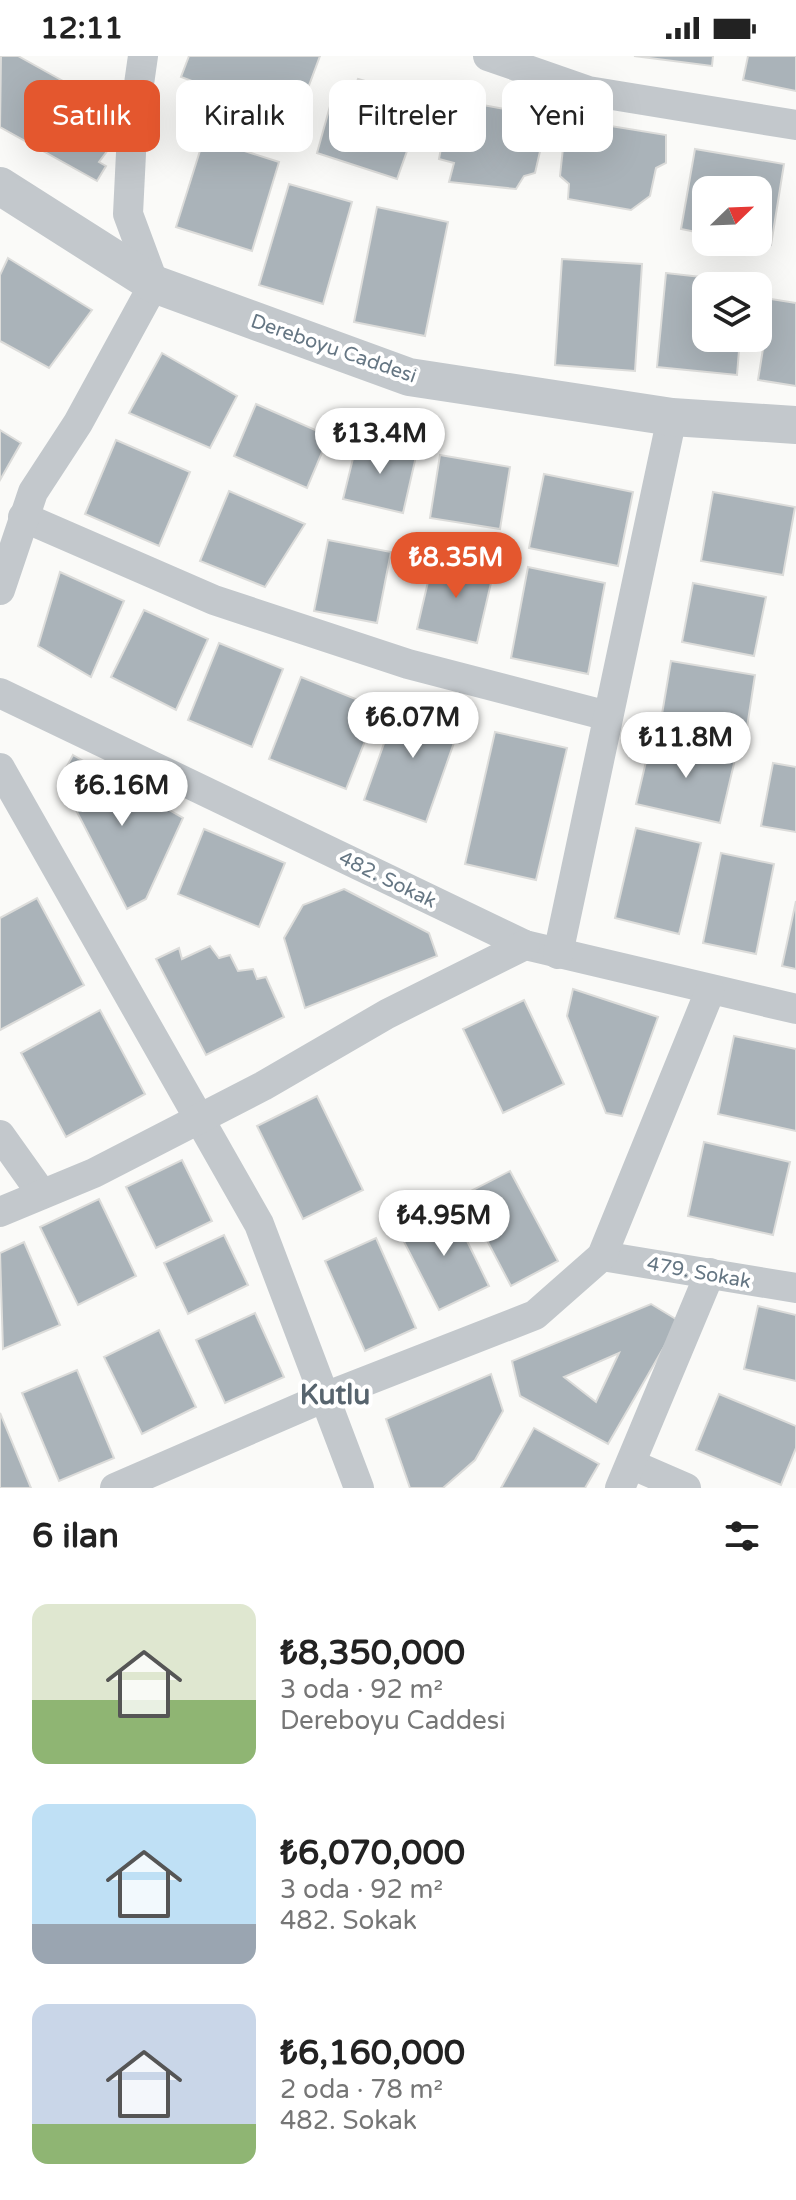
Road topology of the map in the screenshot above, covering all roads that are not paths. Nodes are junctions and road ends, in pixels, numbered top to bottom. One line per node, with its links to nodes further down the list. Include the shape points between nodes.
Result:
1 (143, 56): 6 (street, via 128,214)
2 (488, 56): 3 (street)
3 (550, 66): 4 (street, via 588,91)
4 (796, 125)
5 (0, 186): 6 (street, Dereboyu Caddesi)
6 (154, 284): 7 (street, Dereboyu Caddesi, via 409,377); 9 (street)
7 (672, 417): 8 (street, Dereboyu Caddesi); 12 (street)
8 (796, 425)
9 (23, 517): 10 (street); 12 (street, via 214,600 408,664)
10 (0, 590)
11 (0, 693): 14 (street, 482. Sokak)
12 (608, 716): 15 (street)
13 (0, 768): 18 (street)
14 (525, 945): 15 (street, 482. Sokak); 18 (street, via 387,1014)
15 (558, 954): 16 (street, 482. Sokak)
16 (710, 991): 17 (street, 482. Sokak); 22 (street)
17 (796, 1009)
18 (199, 1119): 20 (street); 25 (street, via 259,1224)
19 (0, 1135): 20 (street)
20 (42, 1194): 21 (street)
21 (0, 1212)
22 (602, 1256): 23 (street, 479. Sokak); 25 (street, via 535,1315)
23 (710, 1273): 24 (street, 479. Sokak); 26 (street)
24 (796, 1288)
25 (325, 1397): 27 (street); 28 (street)
26 (626, 1476): 29 (street)
27 (131, 1485)
28 (359, 1488)
29 (686, 1488)

